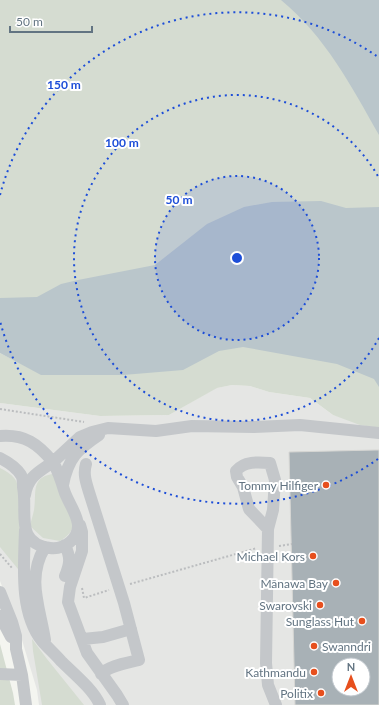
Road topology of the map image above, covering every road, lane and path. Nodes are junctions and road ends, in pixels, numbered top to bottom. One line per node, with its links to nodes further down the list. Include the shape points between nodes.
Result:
1 (0, 409): 2 (path)
2 (88, 423)
3 (108, 428): 4 (street, via 156,431 192,426 300,425); 7 (street, via 80,437); 9 (street, via 72,458)
4 (379, 433)
5 (0, 436): 7 (street, via 24,438 41,448)
6 (0, 458): 10 (street, via 14,466 22,476)
7 (53, 462): 9 (street); 10 (street, via 29,480)
8 (86, 464): 21 (street, via 84,475)
9 (63, 485): 11 (street)
10 (25, 495): 13 (street)
11 (77, 517): 15 (street, via 76,536); 19 (street, via 83,538 80,559)
12 (268, 528): 12 (street, via 273,510 275,480 270,463 258,462 240,466 236,470 237,477 243,487 249,509); 17 (street)
13 (25, 529): 16 (street, via 32,541); 20 (street)
14 (292, 544): 17 (path)
15 (65, 545): 16 (street, via 61,548); 28 (street, via 70,564 62,587 61,600 72,636 78,646)
16 (46, 547): 26 (street, via 37,565 35,584)
17 (267, 547): 21 (path, via 259,547); 35 (street, via 266,663 268,685)
18 (0, 554): 20 (path, via 15,572 17,579)
19 (73, 578): 21 (path, via 80,581 84,598); 25 (street, via 68,602)
20 (24, 579): 26 (street, via 29,616)
21 (119, 588): 24 (street)
22 (0, 592): 27 (street, via 16,636)
23 (0, 616): 27 (street)
24 (131, 629): 25 (street); 30 (street, via 139,660)
25 (83, 640): 28 (street)
26 (46, 645): 33 (street)
27 (16, 649): 31 (street)
28 (87, 653): 30 (street)
29 (0, 674): 31 (street)
30 (102, 674): 34 (street)
31 (22, 675): 32 (street)
32 (26, 705)
33 (100, 705)
34 (123, 705)
35 (276, 705)

